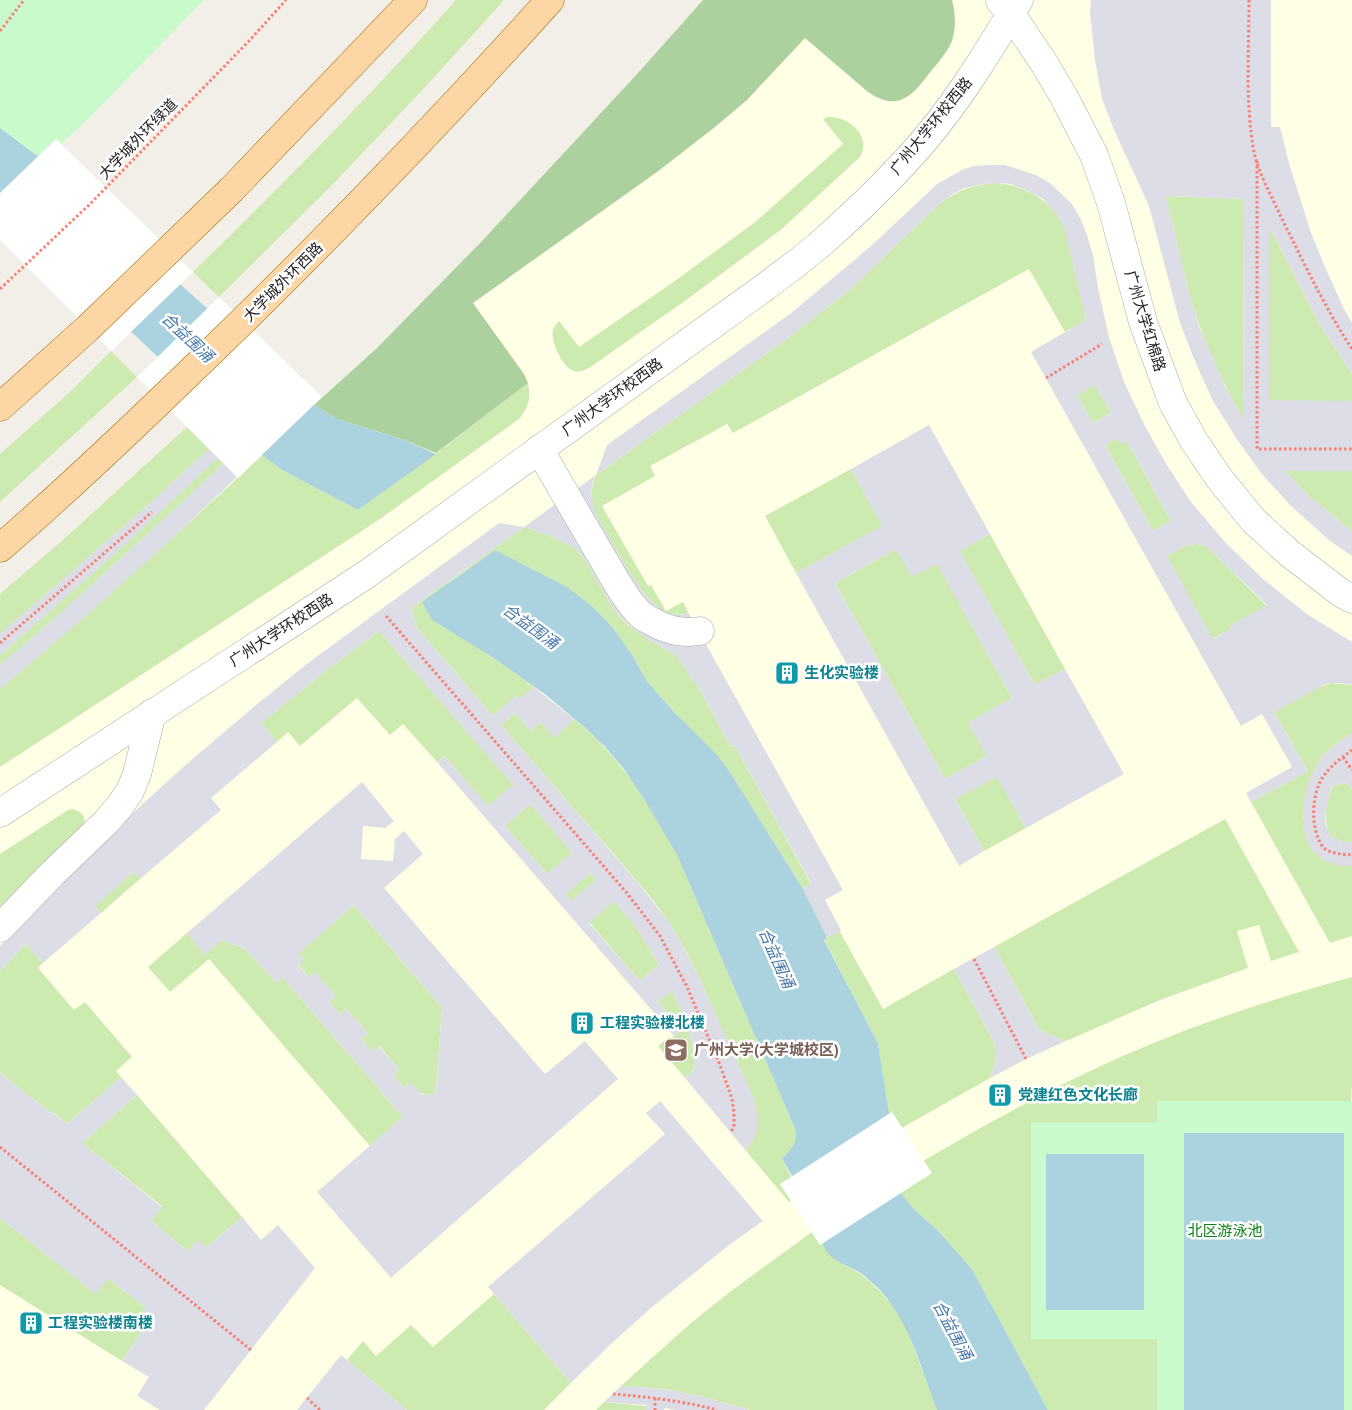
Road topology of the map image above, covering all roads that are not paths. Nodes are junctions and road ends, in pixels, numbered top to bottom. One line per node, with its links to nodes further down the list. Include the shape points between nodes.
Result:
1 (413, 0): 4 (main road, via 238,182 88,328)
2 (550, 0): 6 (main road, 大学城外环西路, via 447,113 244,321)
3 (1010, 5): 5 (lane, 广州大学环校西路, via 982,62 913,153 818,246); 7 (lane, 广州大学红棉路, via 1094,155 1156,360 1173,403 1194,441 1253,520 1289,553)
4 (0, 407)
5 (539, 450): 8 (lane, via 616,584 641,616 674,632); 9 (lane, 广州大学环校西路, via 367,574)
6 (0, 548)
7 (1352, 599)
8 (700, 631)
9 (152, 714): 10 (lane, 广州大学环校西路); 11 (lane, via 137,774 119,807)
10 (0, 813)
11 (0, 928)

